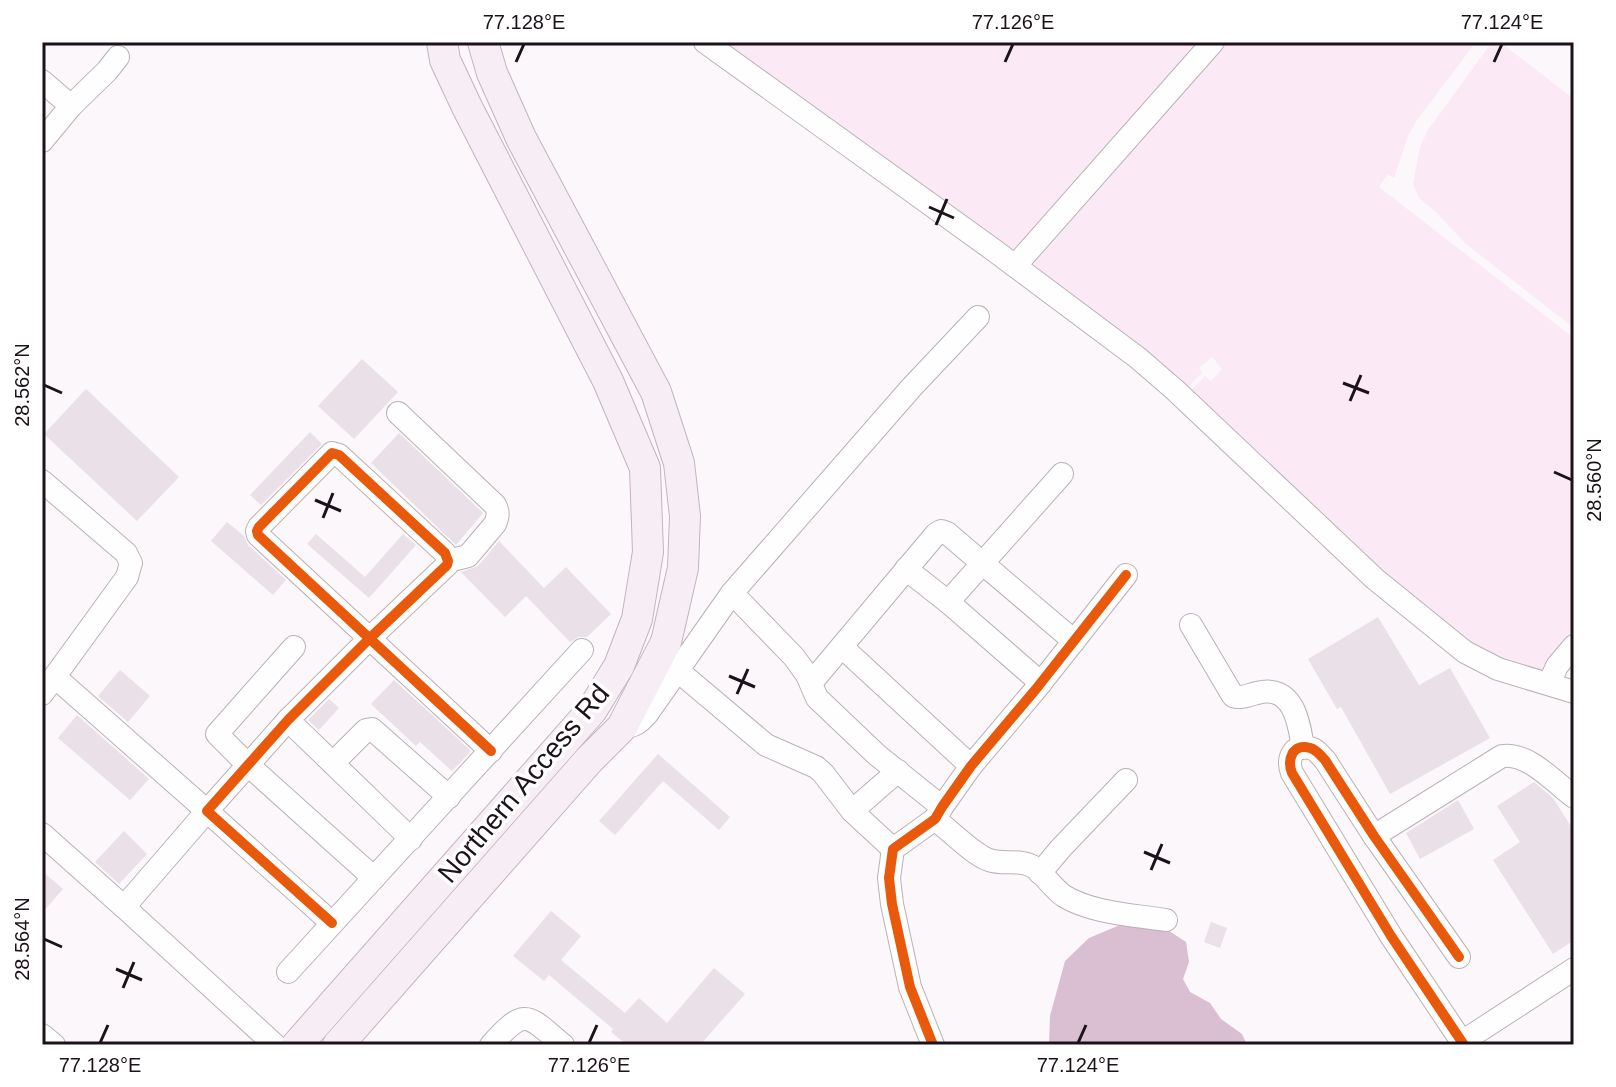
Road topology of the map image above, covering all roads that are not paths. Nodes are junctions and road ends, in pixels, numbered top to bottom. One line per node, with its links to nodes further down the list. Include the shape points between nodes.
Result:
1 (442, 42): 35 (main road, Northern Access Rd, via 467,107 608,381 645,468 648,552 637,619 619,666 592,710)
2 (483, 42): 34 (main road, Northern Access Rd, via 521,138 656,392 679,463 683,568 666,642)
3 (705, 42): 9 (street)
4 (1213, 42): 9 (street)
5 (118, 57): 7 (street)
6 (42, 81): 7 (street)
7 (71, 106): 8 (street)
8 (42, 141)
9 (1015, 266): 30 (street, via 1166,382 1375,579 1439,632 1482,662)
10 (978, 317): 18 (street)
11 (398, 413): 14 (street, via 498,510 495,524 468,556)
12 (1062, 474): 15 (street)
13 (42, 481): 31 (street, via 131,563 127,577)
14 (448, 561): 21 (street); 21 (street, via 421,529 332,453 257,533)
15 (981, 563): 16 (street, via 941,531); 19 (street); 22 (street)
16 (906, 569): 19 (street); 25 (street)
17 (1126, 575): 22 (street)
18 (732, 593): 27 (street); 28 (street, via 794,657)
19 (948, 602): 29 (street)
20 (1191, 625): 36 (street, via 1233,696 1270,691 1286,699 1300,726)
21 (370, 638): 33 (street); 37 (street)
22 (1074, 641): 29 (street)
23 (1574, 646): 30 (street)
24 (294, 647): 40 (street, via 217,733)
25 (842, 647): 28 (street); 41 (street)
26 (582, 650): 37 (street)
27 (677, 670): 34 (street, via 638,724); 47 (street, via 766,745 816,767)
28 (811, 683): 42 (street, via 817,698)
29 (1041, 683): 41 (street)
30 (1549, 684): 32 (street)
31 (49, 685): 46 (street)
32 (1574, 692)
33 (288, 720): 39 (street); 40 (street)
34 (622, 727): 38 (main road, Northern Access Rd)
35 (565, 740): 38 (main road); 65 (main road, Northern Access Rd)
36 (1303, 748): 50 (street, via 1316,750 1325,760); 62 (street, via 1289,758 1292,773)
37 (491, 751): 44 (street)
38 (589, 760): 66 (main road, Northern Access Rd)
39 (333, 763): 44 (street, via 372,729); 51 (street)
40 (247, 764): 46 (street); 54 (street)
41 (971, 766): 48 (street)
42 (898, 771): 47 (street); 48 (street)
43 (1126, 780): 53 (street)
44 (449, 797): 51 (street)
45 (1574, 797): 50 (street, via 1524,758 1502,756)
46 (207, 811): 55 (street); 57 (street)
47 (852, 811): 52 (street)
48 (938, 813): 52 (street); 53 (street, via 983,858 1028,865)
49 (42, 834): 55 (street)
50 (1374, 836): 58 (street)
51 (411, 839): 54 (street)
52 (893, 849): 69 (street, via 889,878 894,918 910,987)
53 (1040, 873): 56 (street, via 1060,893 1083,905)
54 (374, 878): 57 (street)
55 (124, 907): 64 (street)
56 (1166, 920)
57 (332, 923): 60 (street)
58 (1459, 957)
59 (1574, 969): 62 (street)
60 (288, 972)
61 (42, 1035): 63 (street)
62 (1463, 1043)
63 (54, 1045)
64 (275, 1045)
65 (297, 1045)
66 (338, 1045)
67 (491, 1045): 68 (street, via 523,1018)
68 (563, 1045)
69 (933, 1045)

